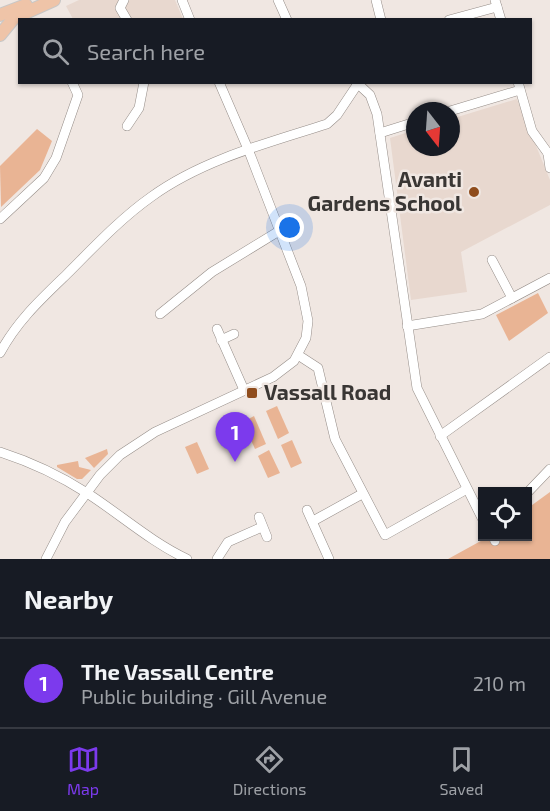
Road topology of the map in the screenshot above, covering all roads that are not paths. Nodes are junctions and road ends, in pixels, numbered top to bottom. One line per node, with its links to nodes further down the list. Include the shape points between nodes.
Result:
1 (124, 0): 10 (street, via 120,8)
2 (182, 0): 11 (street)
3 (278, 0): 12 (street)
4 (376, 0): 13 (street)
5 (48, 2): 7 (main road, via 29,4); 8 (main road); 9 (main road)
6 (496, 4): 14 (street)
7 (0, 16): 15 (main road)
8 (23, 18)
9 (34, 18)
10 (126, 18)
11 (189, 18)
12 (286, 18)
13 (380, 18)
14 (455, 18)
15 (17, 22): 16 (main road); 17 (main road)
16 (0, 35)
17 (0, 40)
18 (73, 84): 31 (street, via 78,95 56,158 44,178)
19 (144, 84): 26 (street, via 139,108)
20 (220, 84): 28 (street)
21 (357, 84): 28 (street, via 327,124)
22 (359, 84): 27 (street, via 374,103)
23 (519, 86): 24 (street); 29 (street, via 532,131)
24 (460, 107)
25 (406, 125): 27 (street)
26 (127, 126)
27 (380, 133): 37 (street)
28 (248, 149): 32 (street); 41 (street, via 152,196 21,319)
29 (549, 155): 30 (street)
30 (550, 168)
31 (0, 219)
32 (279, 231): 36 (street, via 212,272); 42 (street, via 305,303 306,338)
33 (492, 260): 35 (street)
34 (550, 278): 35 (street)
35 (512, 298): 37 (street, via 482,314)
36 (160, 314)
37 (407, 326): 45 (street, via 418,393)
38 (217, 329): 40 (street)
39 (234, 334): 40 (street)
40 (221, 339): 44 (street)
41 (0, 353)
42 (298, 356): 44 (street, via 273,376); 51 (street, via 318,368 335,440)
43 (550, 357): 45 (street)
44 (244, 390): 50 (street, via 155,432 120,455)
45 (440, 436): 49 (street)
46 (0, 452): 50 (street, via 37,464)
47 (550, 469): 48 (street)
48 (532, 488)
49 (467, 489): 51 (street, via 385,535); 52 (street)
50 (88, 493): 56 (street, via 65,522); 57 (street, via 168,550)
51 (362, 494): 54 (street)
52 (478, 509)
53 (308, 510): 54 (street)
54 (313, 521): 59 (street)
55 (267, 537): 58 (street, via 261,522 228,542)
56 (46, 559)
57 (187, 559)
58 (217, 559)
59 (329, 559)

